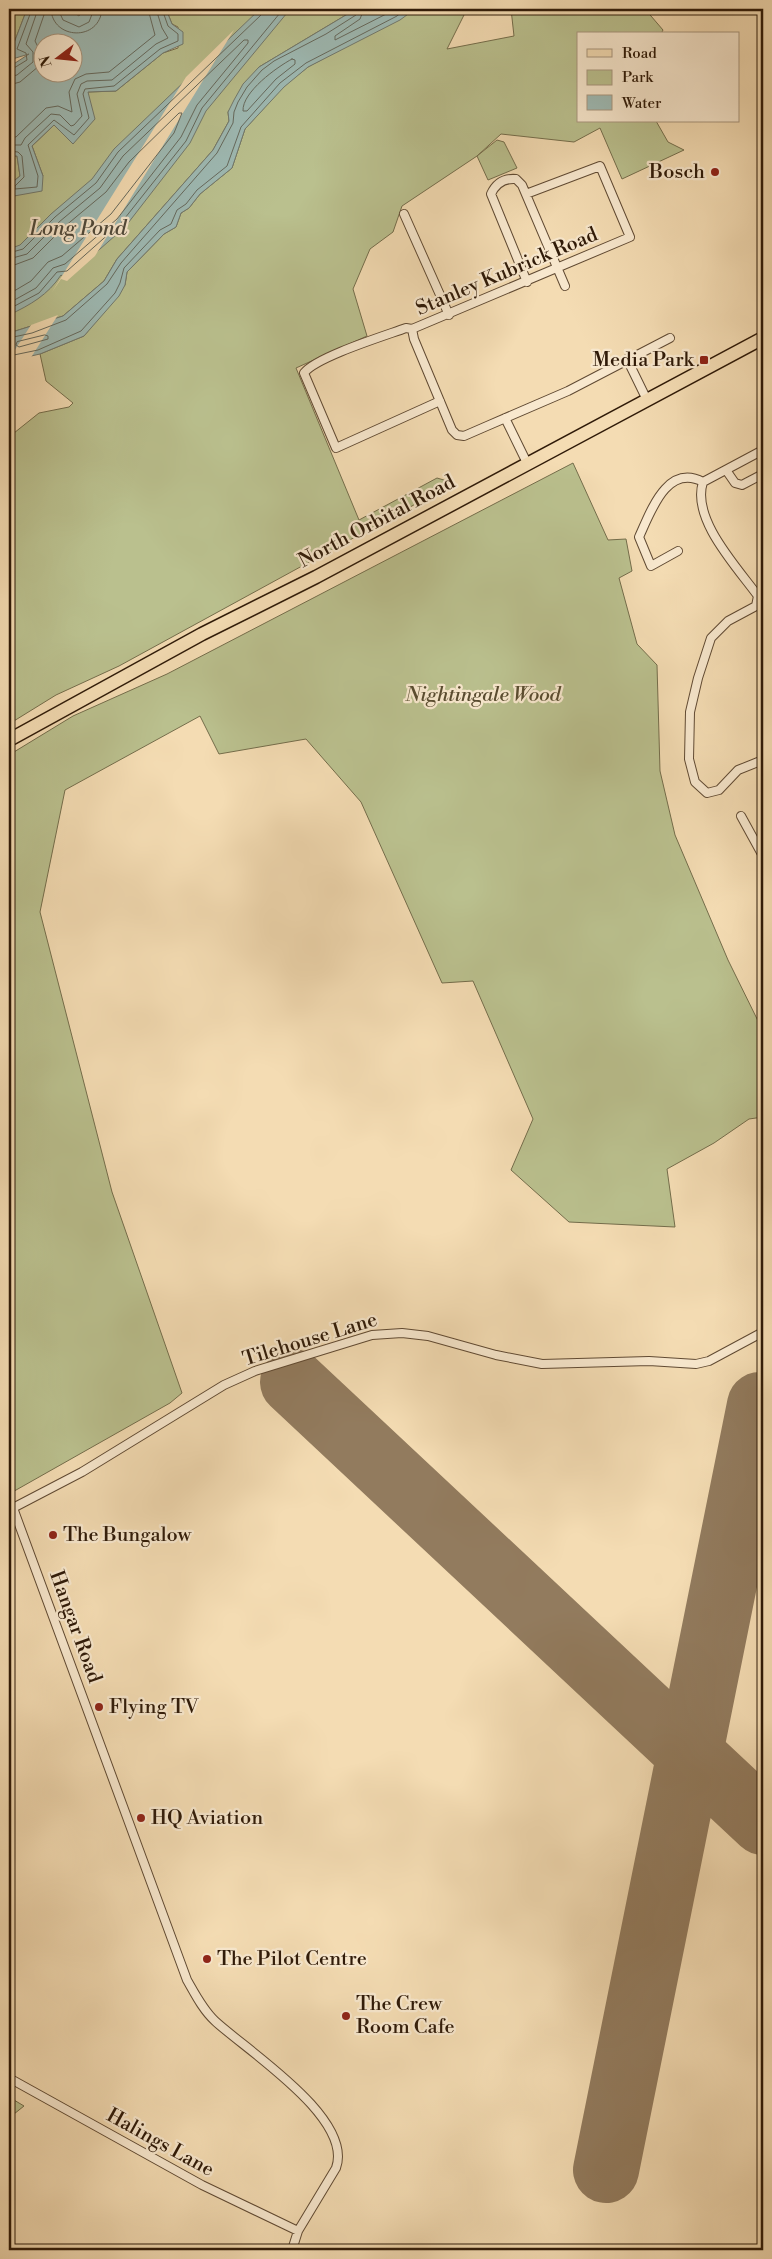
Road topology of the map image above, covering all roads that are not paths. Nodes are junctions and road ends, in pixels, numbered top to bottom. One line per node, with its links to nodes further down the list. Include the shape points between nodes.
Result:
1 (526, 194): 3 (street); 3 (street, Stanley Kubrick Road, via 600,166 630,237); 4 (street, via 516,179 508,178 491,194)
2 (404, 214): 6 (street)
3 (558, 269): 4 (street, Stanley Kubrick Road); 5 (street)
4 (526, 282): 6 (street, Stanley Kubrick Road)
5 (565, 286)
6 (449, 315): 7 (street, Stanley Kubrick Road)
7 (412, 329): 12 (street, Stanley Kubrick Road); 12 (street, via 406,328 351,348 309,367 304,373 336,448)
8 (670, 338): 10 (street, Stanley Kubrick Road)
9 (763, 338): 11 (main road, North Orbital Road)
10 (627, 359): 11 (street); 13 (street, Stanley Kubrick Road, via 568,391)
11 (646, 400): 15 (main road, North Orbital Road)
12 (440, 401): 13 (street, Stanley Kubrick Road, via 457,435 464,436)
13 (504, 418): 15 (street)
14 (763, 450): 16 (street)
15 (527, 463): 20 (main road, North Orbital Road, via 184,643)
16 (726, 470): 17 (street, via 735,483 742,485); 18 (street)
17 (763, 474)
18 (703, 482): 19 (street, via 694,477 682,477 665,488 639,537 651,566); 21 (street, via 699,493 701,509 719,543 758,596 756,606 728,621 711,638 690,712 689,760 695,782 707,793 719,790 738,770)
19 (678, 552)
20 (9, 740)
21 (763, 760)
22 (741, 816): 23 (street)
23 (763, 856)
24 (763, 1332): 25 (street, Tilehouse Lane, via 709,1361 696,1364 649,1361 542,1364 428,1336 402,1333 372,1335 255,1371 224,1385 82,1472)
25 (11, 1509): 27 (street, Hangar Road, via 187,1980 215,2021 315,2107 334,2138 339,2160)
26 (9, 2078): 27 (street, Halings Lane, via 202,2186)
27 (298, 2231): 28 (street, Hangar Road)
28 (292, 2250)

